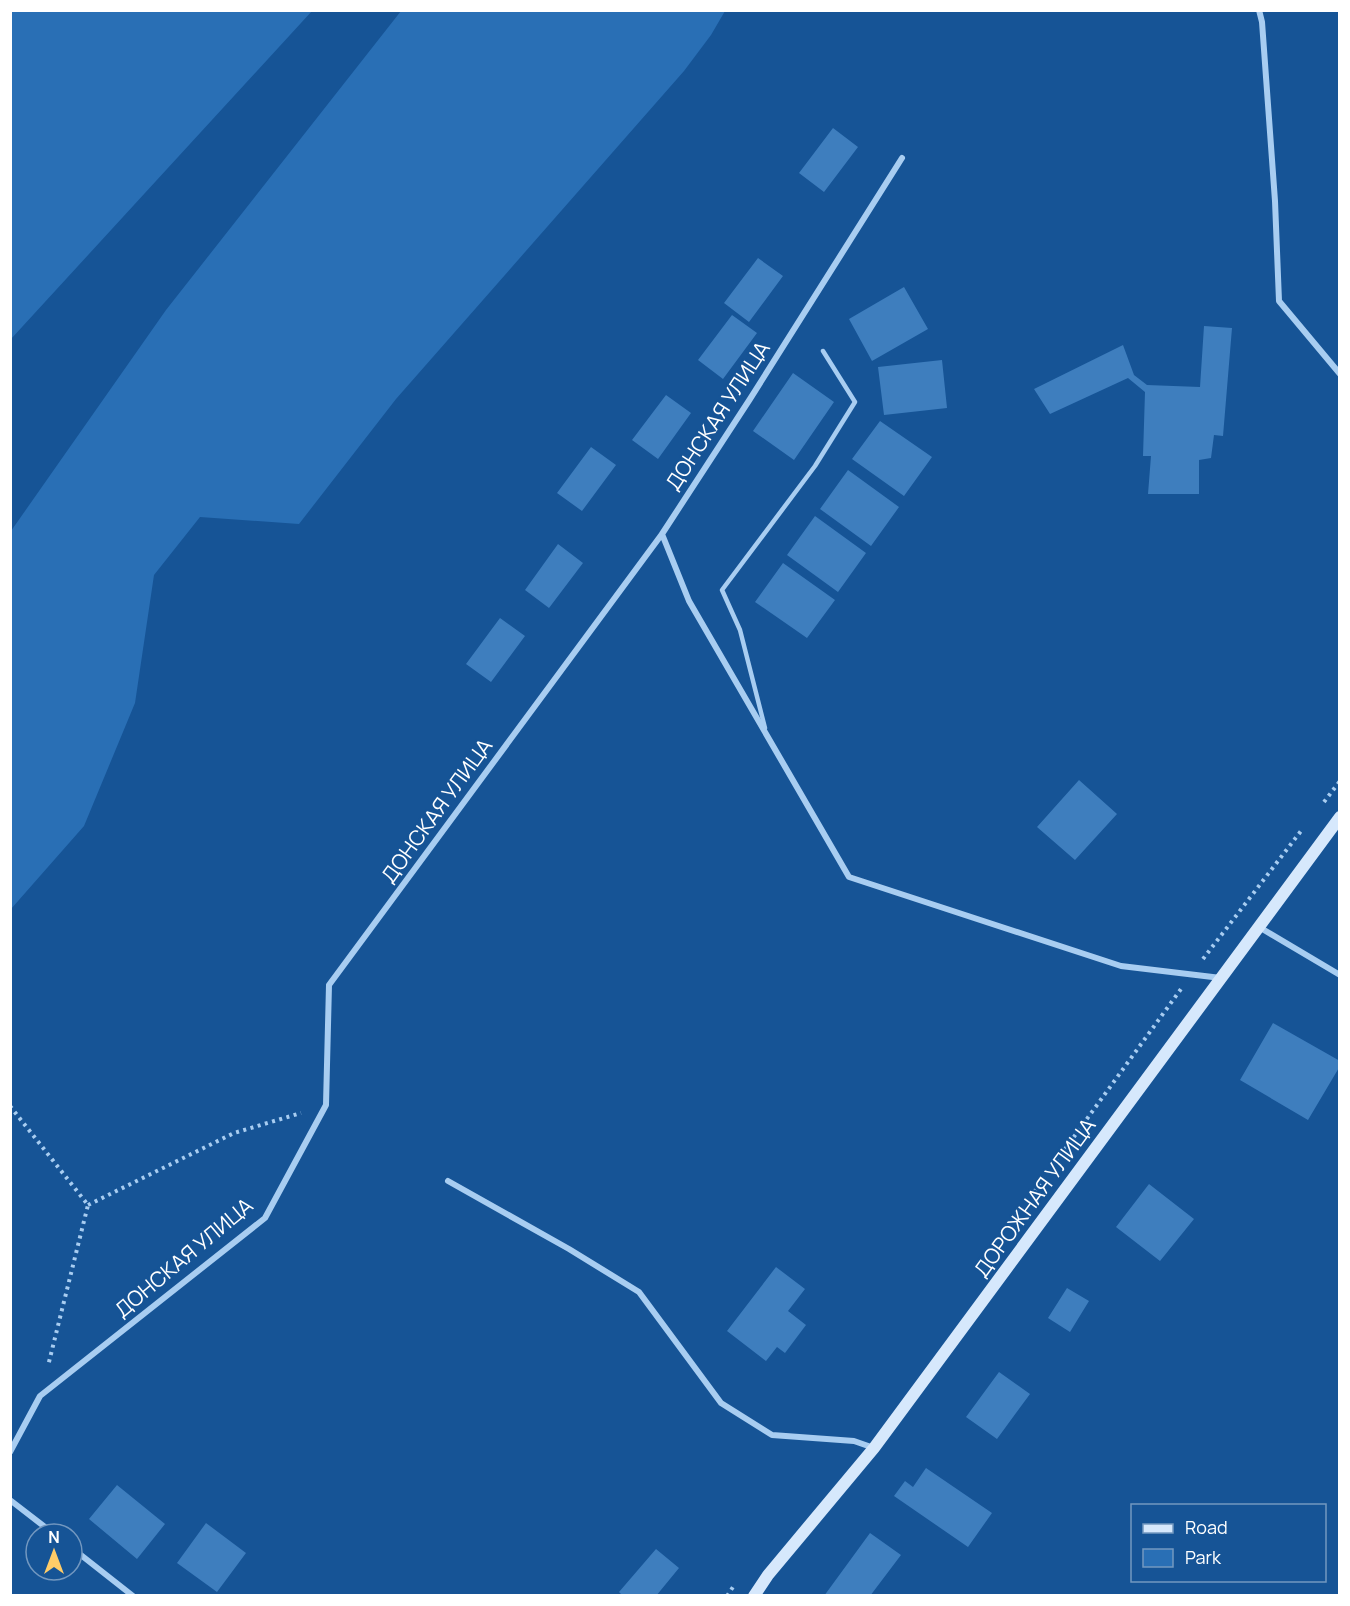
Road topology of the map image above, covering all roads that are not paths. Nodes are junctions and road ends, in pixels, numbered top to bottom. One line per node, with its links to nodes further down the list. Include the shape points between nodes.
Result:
1 (1259, 10): 4 (street, via 1279,301)
2 (902, 158): 5 (street, ДОНСКАЯ УЛИЦА)
3 (822, 351): 6 (lane, via 855,402 815,466 722,590 740,630)
4 (1340, 374)
5 (662, 534): 6 (street, via 689,601); 13 (street, ДОНСКАЯ УЛИЦА, via 329,985 326,1105 265,1218 40,1396)
6 (767, 736): 10 (street, via 849,878 1121,966)
7 (1340, 817): 8 (street, ДОРОЖНАЯ УЛИЦА)
8 (1259, 927): 9 (street); 10 (street, ДОРОЖНАЯ УЛИЦА)
9 (1340, 975)
10 (1221, 978): 12 (street, ДОРОЖНАЯ УЛИЦА)
11 (448, 1181): 12 (street, via 639,1292 721,1403 772,1435 854,1441)
12 (874, 1448): 18 (street, ДОРОЖНАЯ УЛИЦА)
13 (10, 1452)
14 (10, 1500): 15 (street)
15 (38, 1522)
16 (84, 1557): 17 (street)
17 (133, 1596)
18 (754, 1596)

